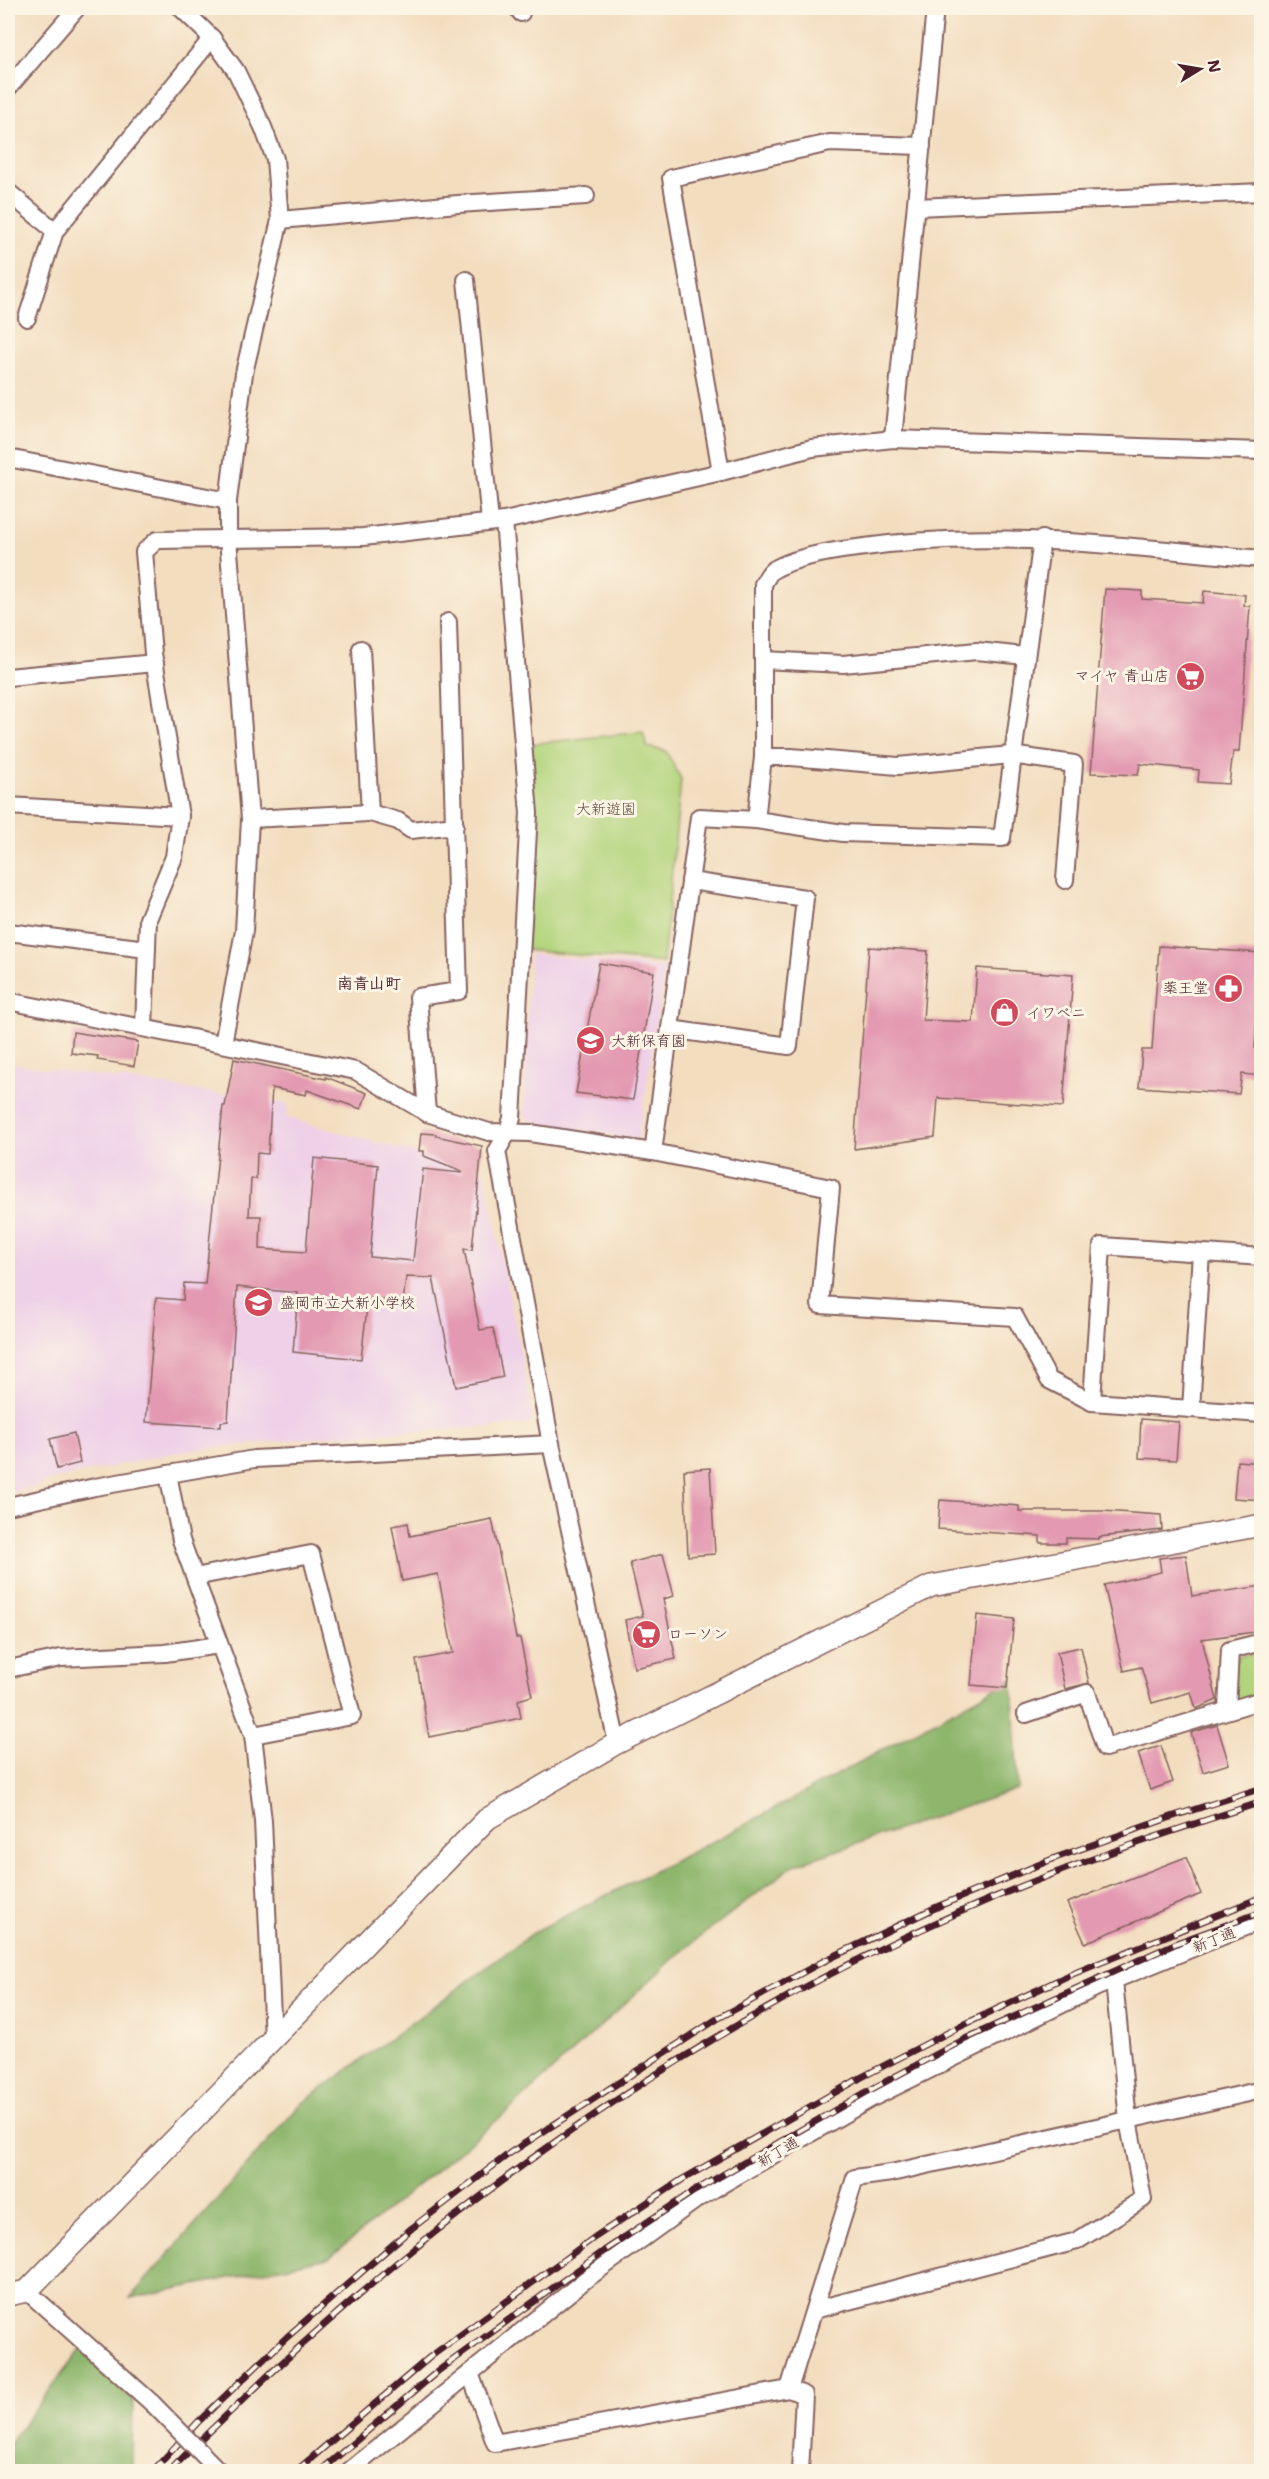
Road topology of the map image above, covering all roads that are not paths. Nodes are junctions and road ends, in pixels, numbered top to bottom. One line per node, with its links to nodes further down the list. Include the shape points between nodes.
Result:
1 (77, 8): 5 (street)
2 (181, 8): 4 (street)
3 (935, 8): 6 (street)
4 (212, 38): 11 (street, via 236,71 267,137 275,159); 12 (street)
5 (8, 88)
6 (922, 146): 10 (street); 18 (street, via 830,143 671,178)
7 (8, 192): 12 (street)
8 (1262, 192): 10 (street)
9 (586, 196): 11 (street)
10 (916, 207): 15 (street)
11 (280, 220): 19 (street, via 244,373)
12 (55, 231): 14 (street)
13 (466, 280): 20 (street)
14 (27, 318)
15 (893, 439): 16 (street); 18 (street, via 812,448)
16 (1262, 451)
17 (8, 458): 19 (street)
18 (721, 472): 20 (street)
19 (228, 501): 21 (street)
20 (497, 522): 21 (street, via 363,537); 47 (street, via 529,813 512,1118)
21 (228, 538): 28 (street, via 157,540 144,552); 35 (street)
22 (1042, 539): 23 (street); 26 (street); 27 (street, via 906,541 820,553 771,570 763,584)
23 (1262, 559)
24 (448, 622): 37 (street)
25 (361, 649): 33 (street)
26 (1025, 656): 27 (street, via 955,651 843,664); 30 (street)
27 (764, 660): 31 (street)
28 (155, 663): 29 (street); 34 (street)
29 (8, 677)
30 (1011, 755): 31 (street, via 898,766); 36 (street, via 1002,838 843,833); 38 (street, via 1074,764)
31 (763, 757): 36 (street)
32 (8, 806): 34 (street)
33 (370, 813): 35 (street); 37 (street, via 398,821 411,830)
34 (180, 816): 41 (street, via 174,858 148,919)
35 (250, 819): 45 (street, via 244,931)
36 (756, 820): 39 (street, via 699,817)
37 (455, 825): 46 (street, via 459,991 418,997)
38 (1065, 880)
39 (690, 881): 44 (street); 44 (street, via 805,898 789,1046)
40 (8, 932): 41 (street)
41 (147, 949): 43 (street)
42 (8, 1001): 43 (street)
43 (144, 1028): 45 (street)
44 (670, 1029): 48 (street)
45 (223, 1044): 46 (street, via 356,1071)
46 (427, 1113): 47 (street)
47 (507, 1134): 48 (street, via 530,1133); 54 (street, via 497,1151)
48 (653, 1152): 51 (street, via 831,1188 820,1305 1015,1317 1049,1380)
49 (1201, 1252): 50 (street); 51 (street, via 1102,1246); 52 (street)
50 (1262, 1257)
51 (1092, 1402): 52 (street)
52 (1191, 1410): 53 (street)
53 (1262, 1414)
54 (551, 1444): 55 (street, via 254,1459); 66 (street)
55 (168, 1474): 56 (street); 58 (street, via 181,1539)
56 (8, 1506)
57 (1262, 1525): 66 (street, via 931,1586)
58 (195, 1577): 60 (street); 65 (street, via 311,1554 352,1716)
59 (1262, 1642): 63 (street, via 1230,1650)
60 (219, 1645): 61 (street, via 165,1653 61,1658); 65 (street)
61 (8, 1669)
62 (1262, 1700): 63 (street)
63 (1227, 1710): 64 (street, via 1105,1748 1088,1693)
64 (1026, 1714)
65 (253, 1735): 69 (street, via 262,1821)
66 (617, 1743): 69 (street, via 487,1819)
67 (1262, 1920): 68 (street, 新丁通)
68 (1114, 1981): 71 (street); 74 (street, 新丁通, via 870,2099 700,2198 585,2280)
69 (273, 2039): 72 (street)
70 (1262, 2090): 71 (street)
71 (1128, 2120): 73 (street, via 855,2178); 73 (street, via 1143,2199 1077,2241)
72 (17, 2293): 76 (street, bridge, via 153,2404)
73 (814, 2310): 75 (street)
74 (470, 2373): 75 (street, via 495,2443); 77 (street, 新丁通)
75 (789, 2389): 78 (street, via 804,2395)
76 (220, 2472)
77 (348, 2472)
78 (800, 2472)

